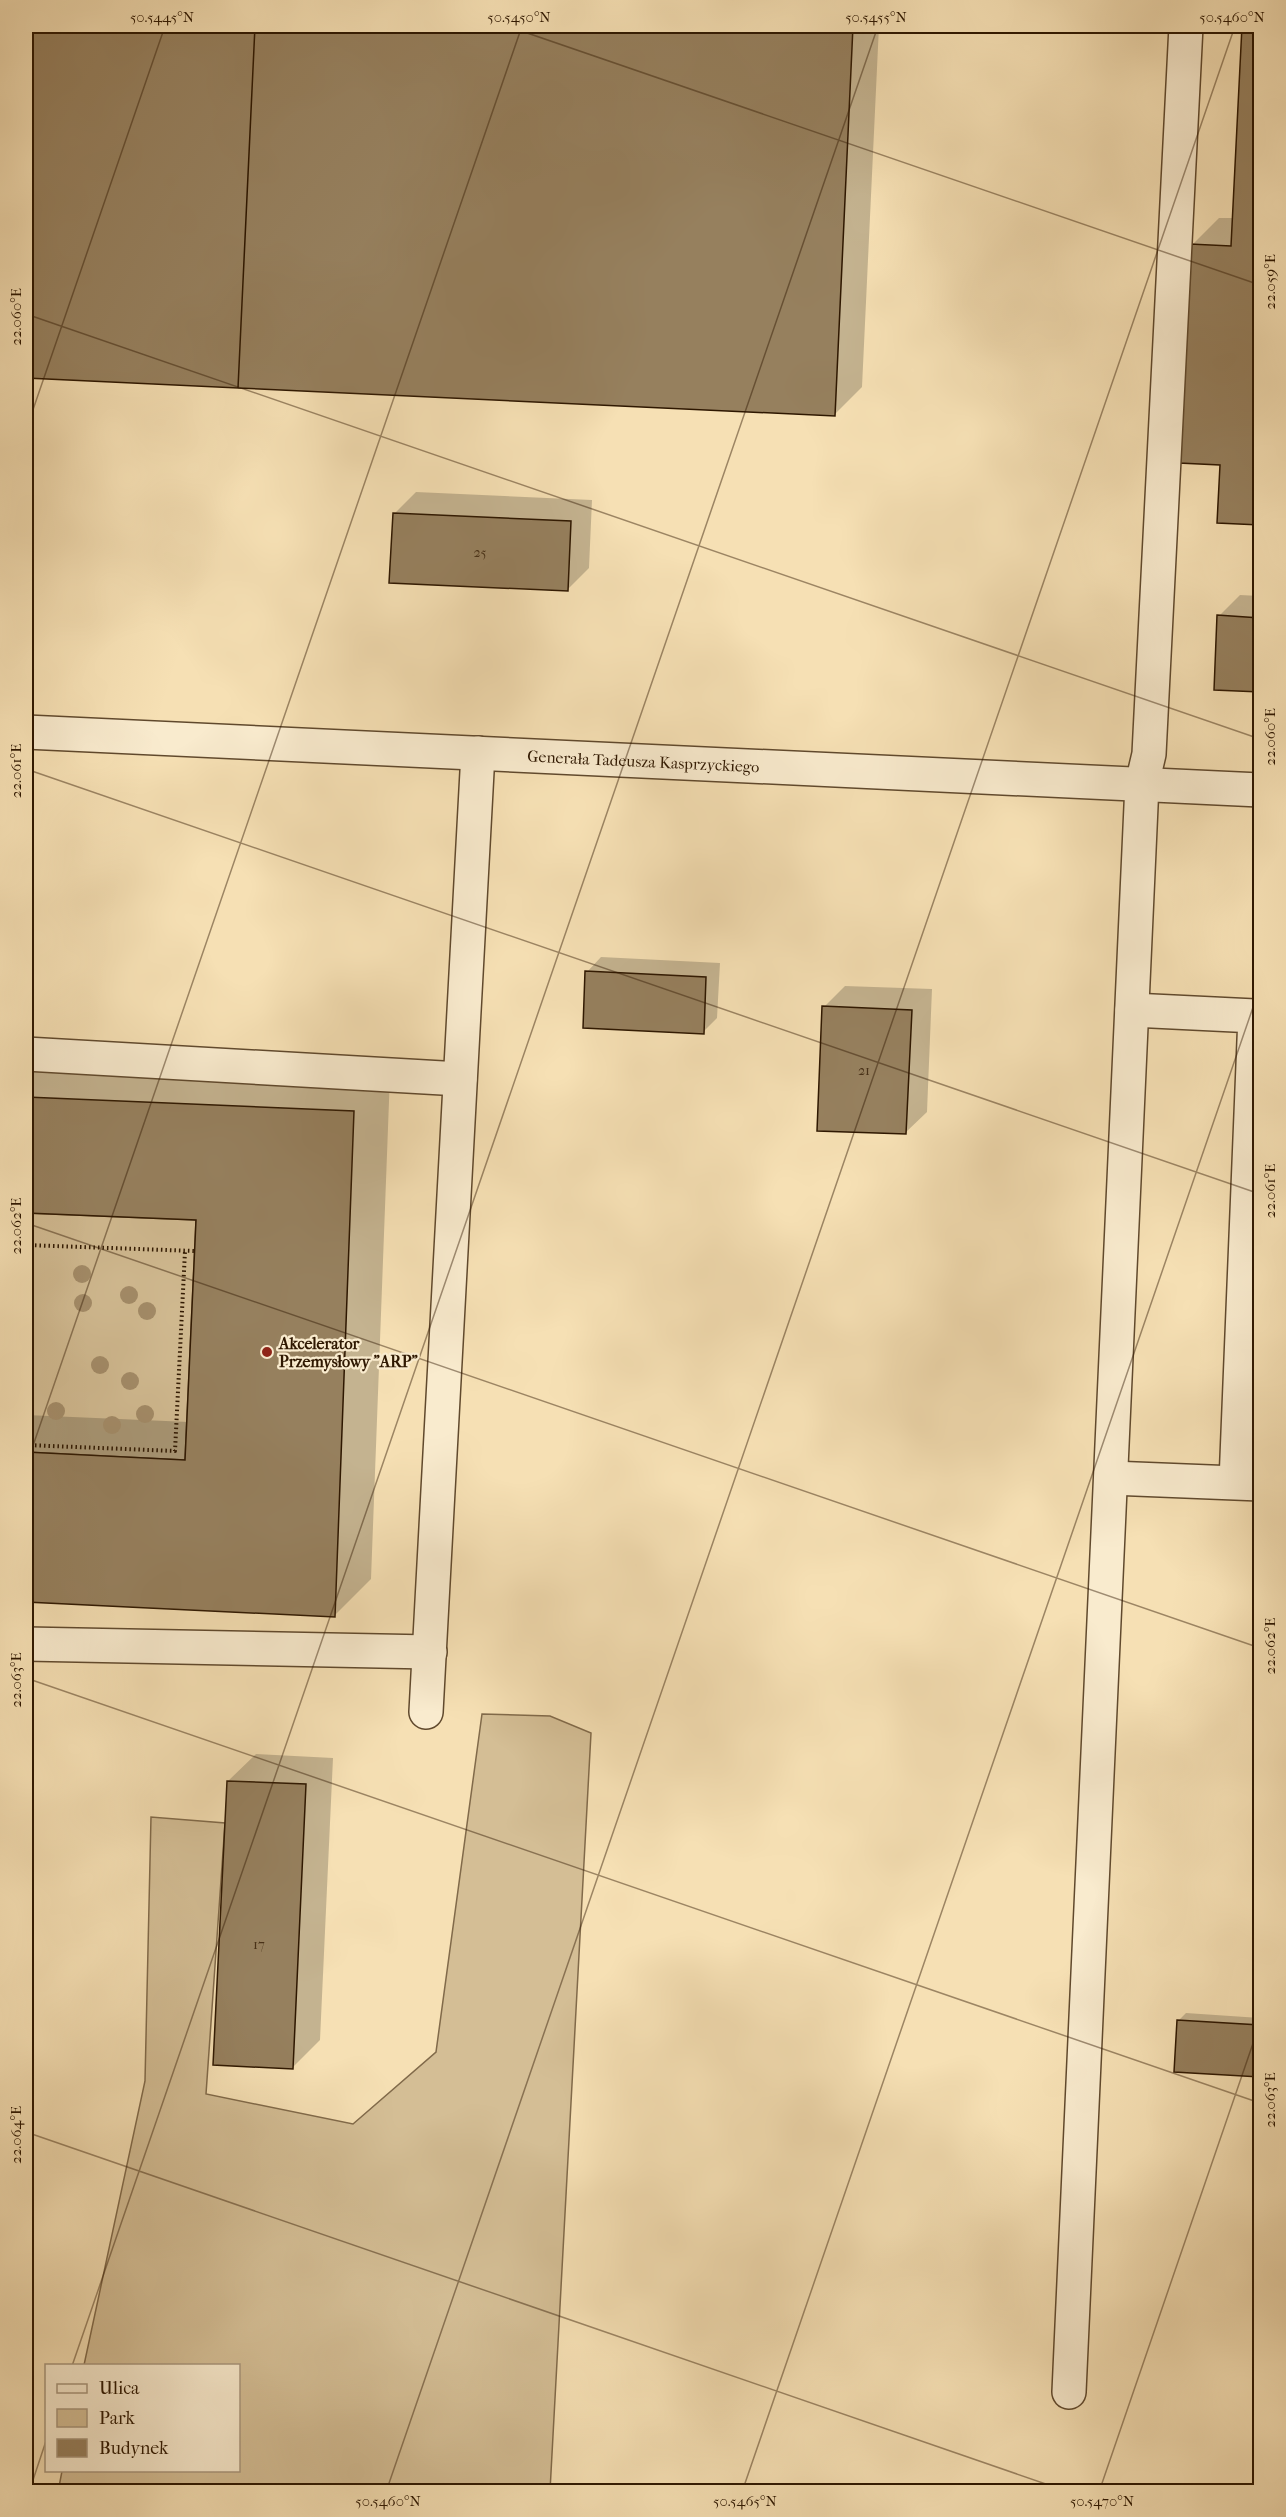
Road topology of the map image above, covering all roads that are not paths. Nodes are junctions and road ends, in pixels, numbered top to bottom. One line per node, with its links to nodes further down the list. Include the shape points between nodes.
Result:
1 (1186, 26): 4 (street, via 1149,754)
2 (26, 732): 3 (street, Generała Tadeusza Kasprzyckiego)
3 (478, 753): 4 (street, Generała Tadeusza Kasprzyckiego); 8 (street)
4 (1142, 784): 5 (street, Generała Tadeusza Kasprzyckiego); 6 (street)
5 (1260, 790)
6 (1132, 1011): 9 (street); 10 (street, via 1255,1016)
7 (26, 1054): 8 (street)
8 (460, 1079): 12 (street)
9 (1111, 1478): 10 (street); 14 (street)
10 (1248, 1483)
11 (26, 1644): 12 (street)
12 (429, 1652): 13 (street)
13 (426, 1712)
14 (1068, 2392)

